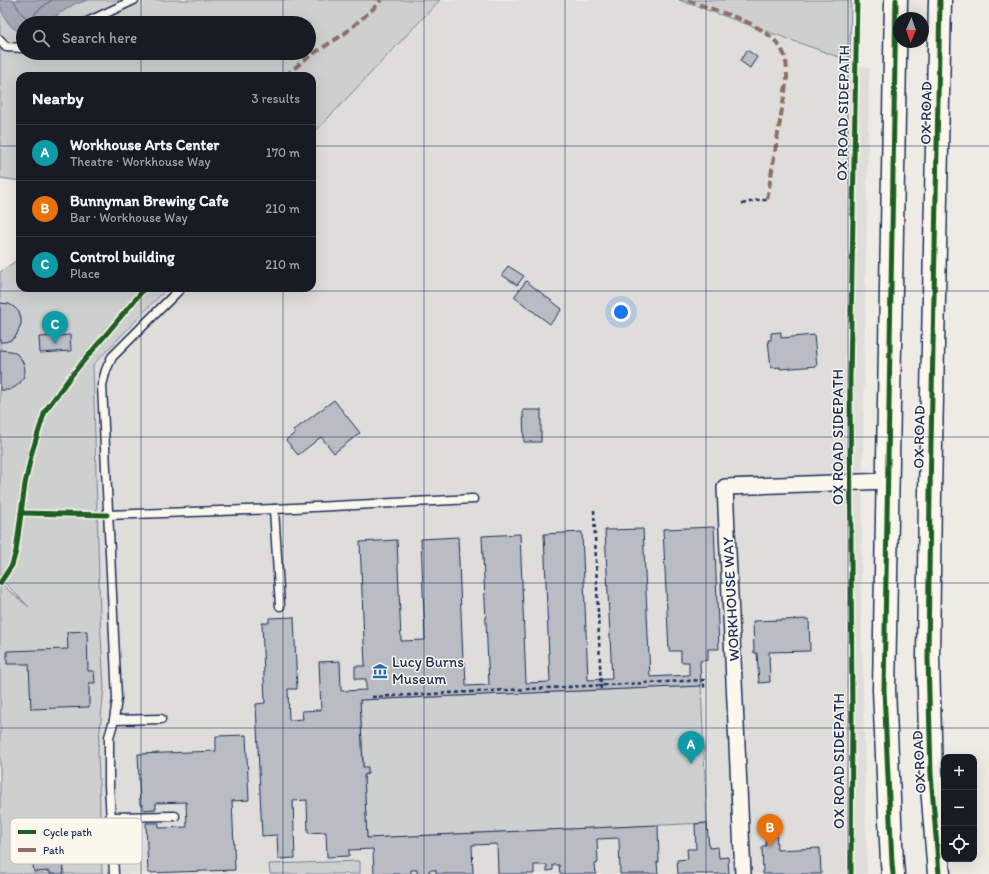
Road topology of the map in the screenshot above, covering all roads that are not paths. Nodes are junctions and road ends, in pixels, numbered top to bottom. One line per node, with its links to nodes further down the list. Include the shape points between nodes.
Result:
1 (134, 0): 4 (lane)
2 (896, 0): 8 (highway, OX ROAD)
3 (940, 0): 21 (highway, OX ROAD, via 928,658 930,774)
4 (100, 16)
5 (0, 40): 6 (lane, via 6,47)
6 (16, 48)
7 (177, 292): 11 (lane, via 112,357 106,370 102,384)
8 (888, 481): 19 (street, WORKHOUSE WAY, via 725,487); 20 (highway, OX ROAD, via 884,690)
9 (473, 500): 10 (lane)
10 (274, 509): 11 (lane); 12 (lane)
11 (108, 514): 14 (lane, via 117,699)
12 (280, 606)
13 (161, 719): 14 (lane)
14 (114, 720): 16 (lane, via 109,737)
15 (175, 816): 16 (lane)
16 (111, 817)
17 (113, 864): 18 (lane)
18 (114, 874)
19 (743, 874)
20 (893, 874)
21 (939, 874)

